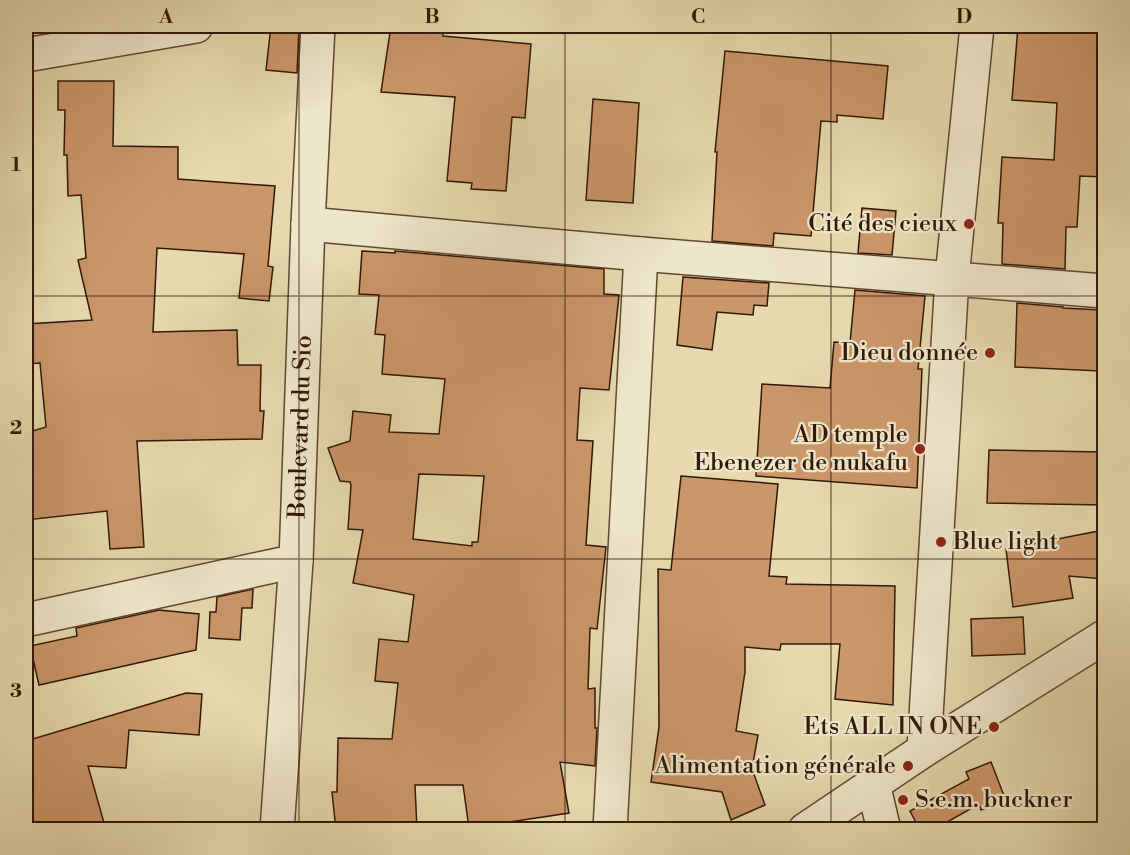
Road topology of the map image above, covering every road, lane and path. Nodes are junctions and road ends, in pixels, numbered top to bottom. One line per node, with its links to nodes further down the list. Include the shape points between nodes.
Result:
1 (196, 26): 4 (street)
2 (318, 26): 6 (street, Boulevard du Sio)
3 (977, 26): 8 (street)
4 (129, 31): 5 (street)
5 (26, 55)
6 (308, 224): 7 (street); 10 (street, Boulevard du Sio)
7 (641, 254): 8 (street); 16 (street)
8 (952, 278): 9 (street); 13 (street)
9 (1104, 291)
10 (296, 561): 11 (street); 15 (street, Boulevard du Sio)
11 (26, 620)
12 (1104, 637): 13 (street)
13 (924, 750): 14 (street)
14 (873, 784): 17 (street); 18 (street)
15 (277, 830)
16 (610, 830)
17 (805, 830)
18 (884, 830)

